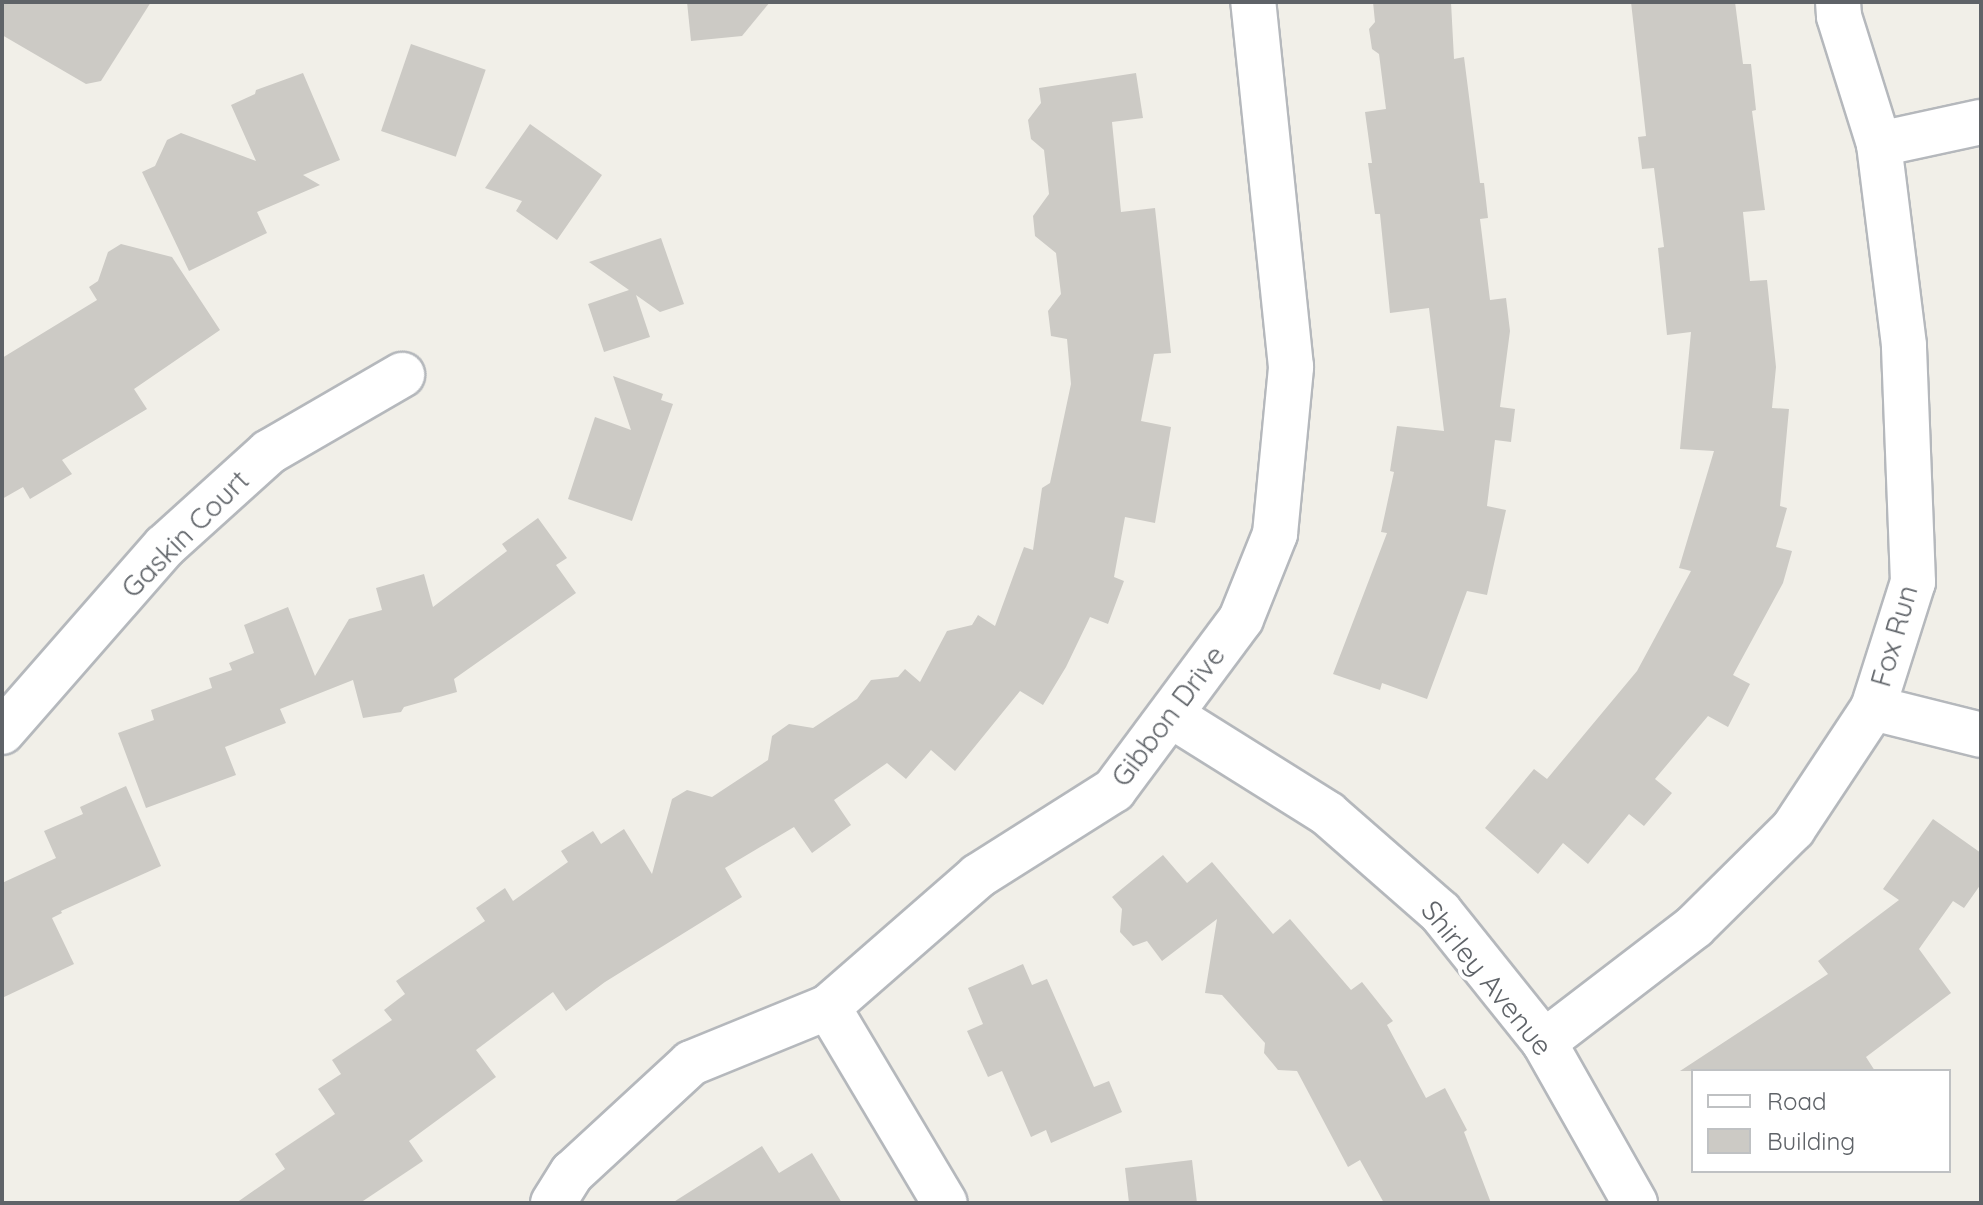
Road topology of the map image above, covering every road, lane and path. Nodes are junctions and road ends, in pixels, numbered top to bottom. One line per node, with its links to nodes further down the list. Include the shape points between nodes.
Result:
1 (1253, 2): 7 (street, Gibbon Drive, via 1291,367 1275,534 1241,619)
2 (1838, 2): 4 (street, Fox Run)
3 (1981, 122): 4 (street)
4 (1879, 144): 6 (street, Fox Run, via 1904,345 1913,582)
5 (402, 375): 8 (street, Gaskin Court, via 269,452 165,546)
6 (1873, 708): 9 (street); 11 (street, Fox Run, via 1793,829 1695,926)
7 (1172, 716): 10 (street, Gibbon Drive, via 1114,790 978,876); 11 (street, Shirley Avenue, via 1328,814 1440,912)
8 (2, 732)
9 (1981, 735)
10 (828, 1007): 12 (street, Gibbon Drive, via 691,1063 572,1173); 13 (street)
11 (1544, 1042): 14 (street, Shirley Avenue)
12 (553, 1203)
13 (945, 1203)
14 (1635, 1203)

